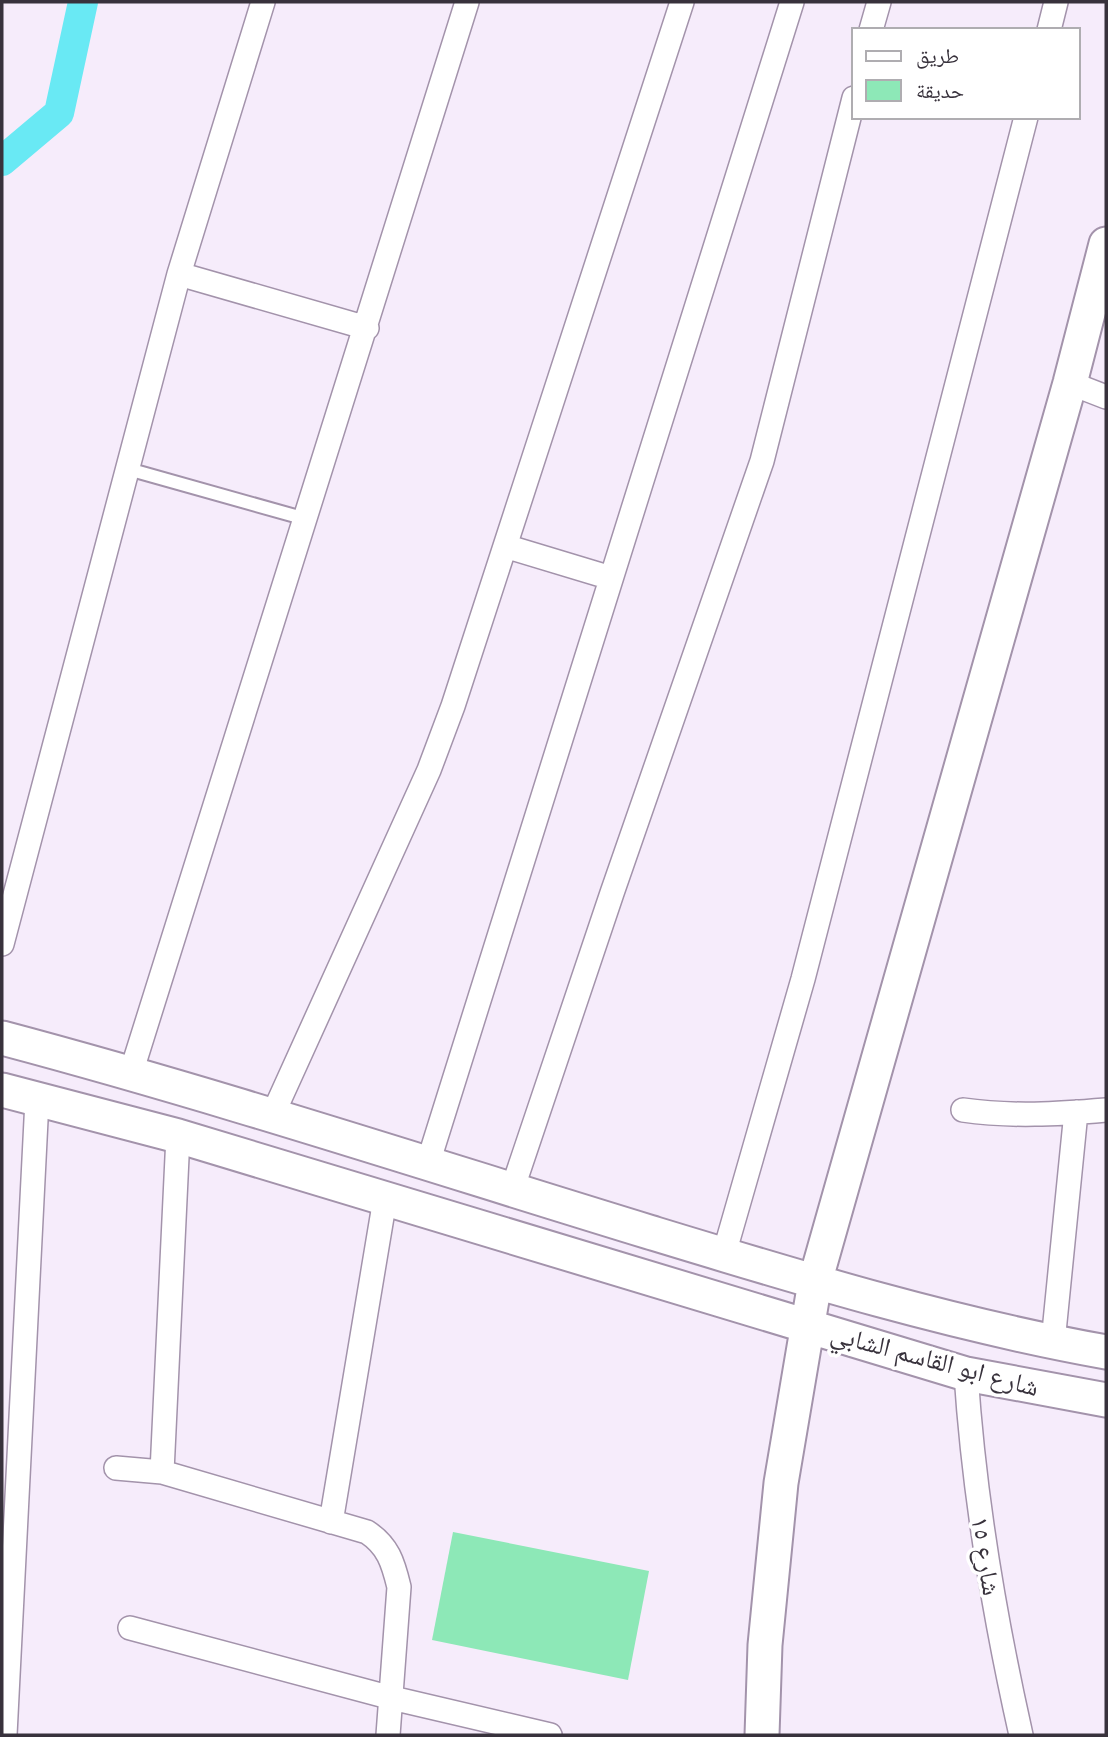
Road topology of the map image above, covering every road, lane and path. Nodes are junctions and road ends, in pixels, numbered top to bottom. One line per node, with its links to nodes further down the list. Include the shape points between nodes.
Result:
1 (263, 2): 12 (street)
2 (467, 2): 13 (street)
3 (682, 2): 18 (street)
4 (792, 2): 19 (street)
5 (878, 2): 7 (street)
6 (1056, 2): 8 (street)
7 (872, 28)
8 (1050, 28)
9 (852, 106): 31 (street, via 762,461)
10 (1025, 119): 33 (street, via 803,979)
11 (1106, 244): 14 (street)
12 (179, 274): 13 (street); 16 (street)
13 (367, 328): 17 (street)
14 (1070, 383): 15 (street); 34 (street)
15 (1106, 397)
16 (128, 468): 17 (lane); 20 (street)
17 (306, 519): 22 (street)
18 (505, 546): 19 (street); 28 (street, via 429,770)
19 (611, 578): 30 (street)
20 (2, 944)
21 (2, 1038): 22 (street, شارع ابو القاسم الشابي)
22 (131, 1073): 28 (street, شارع ابو القاسم الشابي)
23 (2, 1090): 24 (street, شارع ابو القاسم الشابي)
24 (37, 1100): 29 (street, شارع ابو القاسم الشابي); 45 (street)
25 (963, 1110): 27 (street, via 994,1115)
26 (1106, 1110): 27 (street)
27 (1076, 1112): 36 (street)
28 (273, 1114): 30 (street, شارع ابو القاسم الشابي)
29 (178, 1136): 32 (street, شارع ابو القاسم الشابي); 41 (street)
30 (428, 1163): 31 (street, شارع ابو القاسم الشابي)
31 (512, 1190): 33 (street, شارع ابو القاسم الشابي)
32 (384, 1199): 35 (street, شارع ابو القاسم الشابي); 42 (street)
33 (724, 1254): 34 (street, شارع ابو القاسم الشابي)
34 (815, 1282): 35 (street); 36 (street, شارع ابو القاسم الشابي)
35 (806, 1326): 38 (street, شارع ابو القاسم الشابي); 48 (street, via 781,1483 765,1645)
36 (1053, 1342): 37 (street, شارع ابو القاسم الشابي)
37 (1106, 1352)
38 (966, 1374): 39 (street, شارع ابو القاسم الشابي); 49 (street, شارع ١٥, via 972,1465 996,1625)
39 (1106, 1400)
40 (116, 1468): 41 (street)
41 (162, 1472): 42 (street)
42 (331, 1522): 44 (street, via 367,1532 383,1543 394,1563 399,1587)
43 (130, 1628): 44 (street)
44 (392, 1698): 46 (street); 47 (street)
45 (5, 1735)
46 (388, 1735)
47 (550, 1735)
48 (762, 1735)
49 (1021, 1735)

